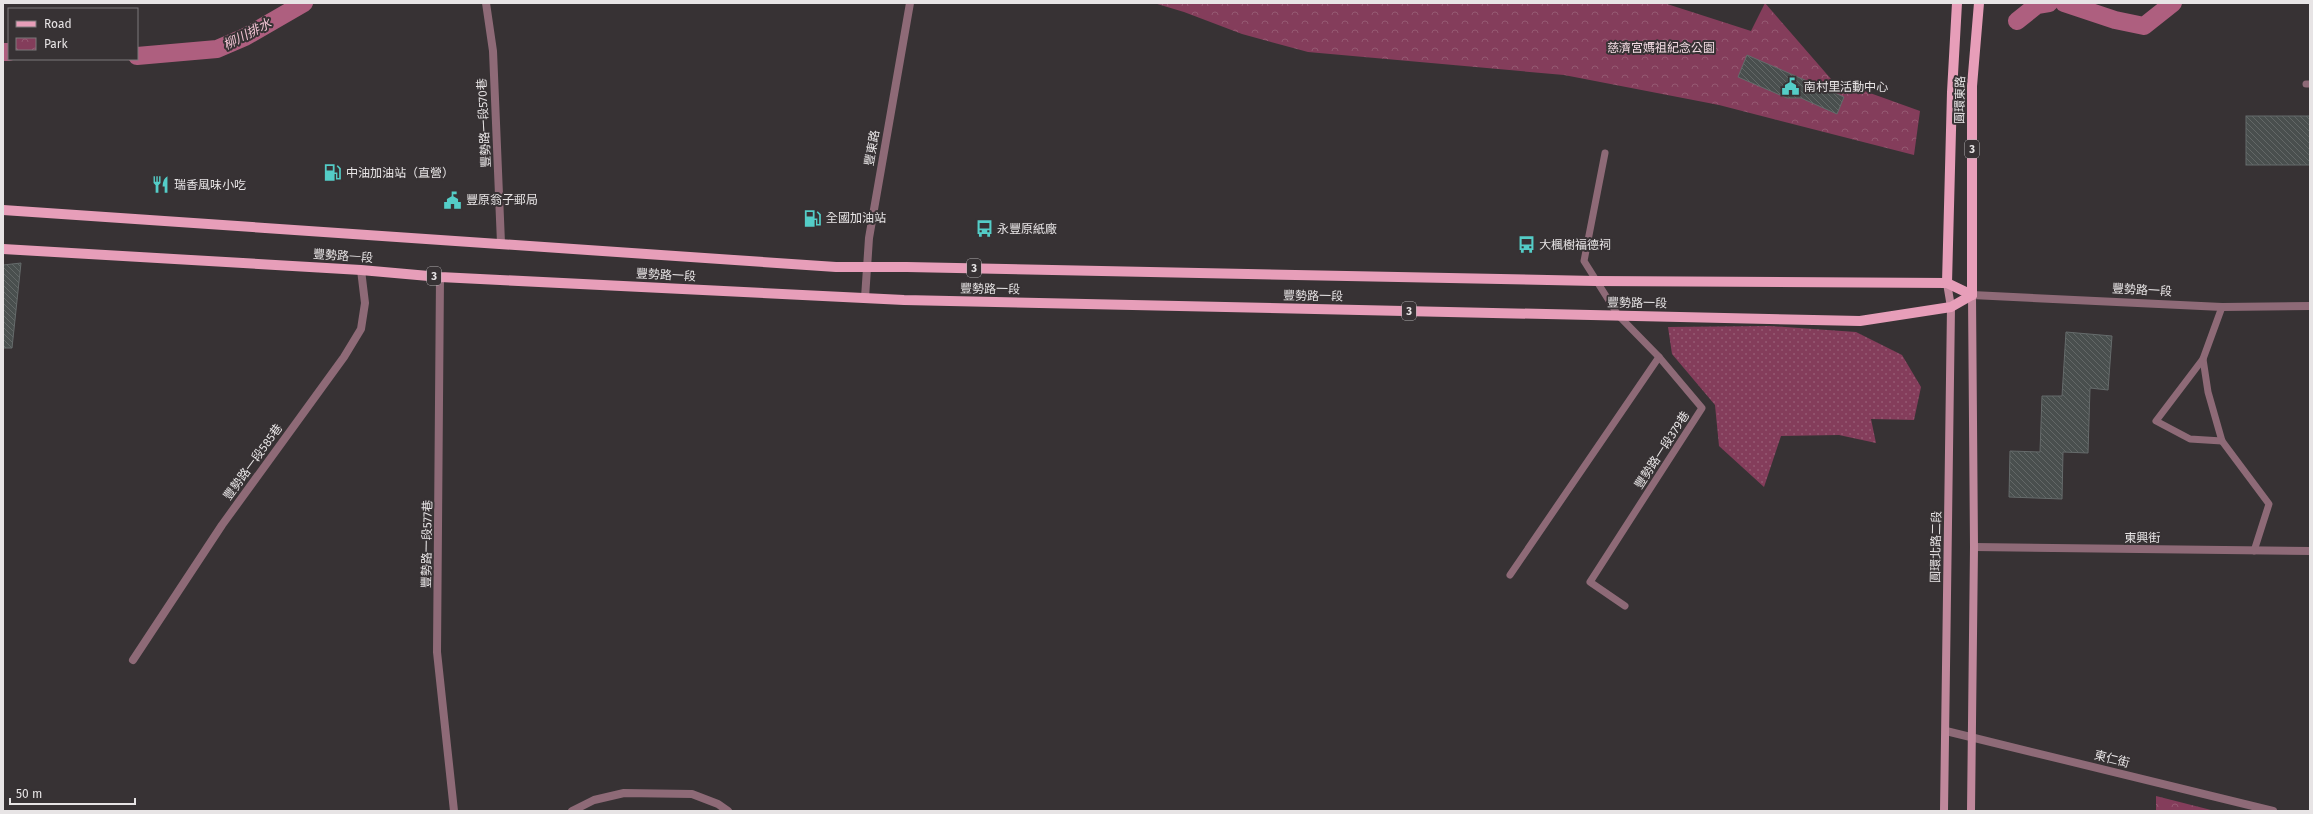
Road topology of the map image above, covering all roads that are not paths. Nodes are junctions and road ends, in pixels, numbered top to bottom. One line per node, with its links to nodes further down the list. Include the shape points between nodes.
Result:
1 (486, 3): 7 (street, 豐勢路一段570巷, via 492,51)
2 (910, 3): 9 (street, 豐東路)
3 (1957, 3): 13 (main road, 圓環東路 / 3)
4 (1978, 3): 14 (main road, 圓環東路 / 3, via 1972,86)
5 (1605, 153): 12 (lane, 豐勢路一段379巷, via 1584,261)
6 (3, 210): 7 (main road, 豐勢路一段 / 3)
7 (501, 243): 9 (main road, 豐勢路一段 / 3, via 836,267)
8 (3, 249): 10 (main road, 豐勢路一段 / 3)
9 (866, 266): 12 (main road, 豐勢路一段 / 3); 15 (street, 豐東路)
10 (361, 270): 11 (main road, 豐勢路一段 / 3); 28 (street, 豐勢路一段585巷, via 365,303 361,328 344,357 222,525)
11 (440, 277): 15 (main road, 豐勢路一段 / 3); 31 (street, 豐勢路一段577巷, via 438,652)
12 (1595, 281): 13 (main road, 豐勢路一段 / 3); 19 (lane, 豐勢路一段379巷)
13 (1947, 283): 14 (main road, 豐勢路一段 / 3); 17 (street, 圓環北路二段)
14 (1972, 294): 17 (main road, 豐勢路一段 / 3); 18 (street, 豐勢路一段); 23 (street)
15 (865, 298): 19 (main road, 豐勢路一段 / 3)
16 (2310, 306): 18 (street, 豐勢路一段)
17 (1951, 307): 19 (main road, 豐勢路一段 / 3, via 1860,321); 29 (street, 圓環北路二段)
18 (2222, 307): 21 (lane)
19 (1618, 315): 20 (lane, 豐勢路一段379巷)
20 (1659, 357): 26 (lane); 27 (lane, 豐勢路一段379巷, via 1702,408 1590,582)
21 (2203, 359): 22 (lane, via 2208,392); 22 (lane, via 2156,421 2190,439)
22 (2222, 441): 24 (lane, via 2269,504)
23 (1974, 548): 24 (street, 東興街); 30 (street)
24 (2254, 551): 25 (street, 東興街)
25 (2310, 551)
26 (1510, 575)
27 (1625, 606)
28 (133, 660)
29 (1946, 731): 30 (street, 東仁街); 34 (street, 圓環北路二段)
30 (1972, 738): 35 (street); 36 (street, 東仁街)
31 (454, 811)
32 (572, 811): 33 (street, via 594,800 624,793 692,794 718,804)
33 (728, 811)
34 (1944, 811)
35 (1971, 811)
36 (2273, 811)

